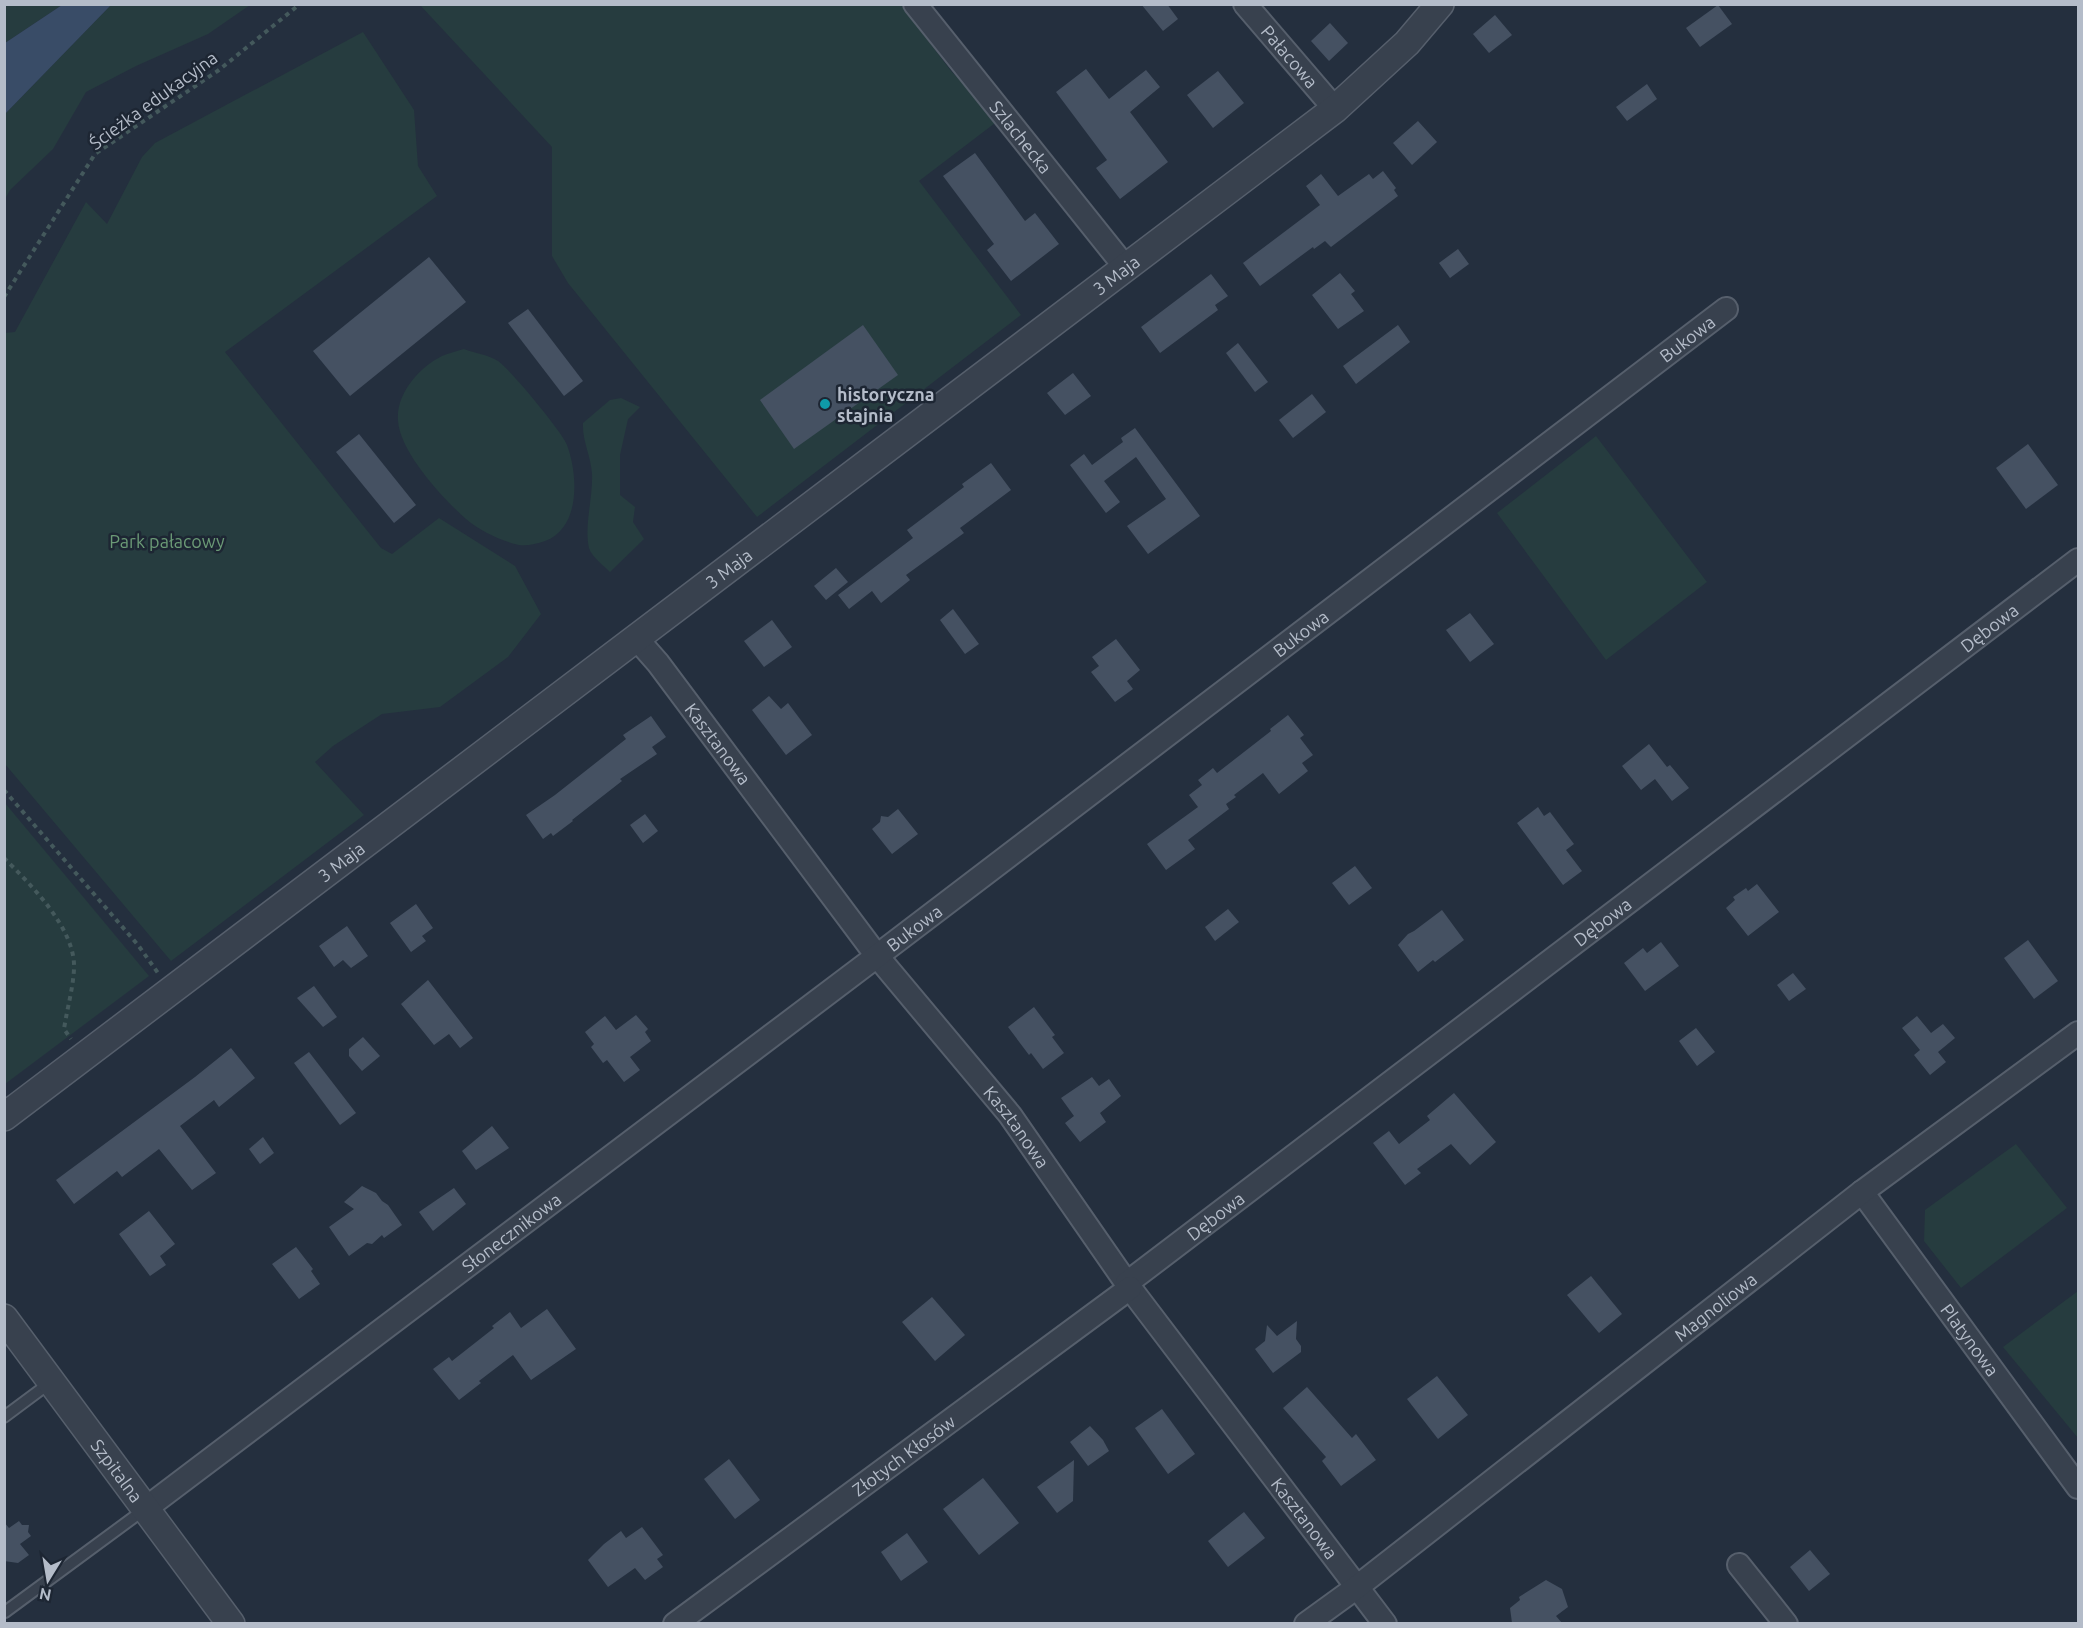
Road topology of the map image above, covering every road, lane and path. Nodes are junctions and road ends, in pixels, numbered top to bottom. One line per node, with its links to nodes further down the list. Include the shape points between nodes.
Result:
1 (300, 4): 7 (path, Ścieżka edukacyjna, via 219,70 95,154)
2 (915, 4): 6 (street, Szlachecka)
3 (1245, 4): 5 (street, Pałacowa)
4 (1440, 4): 5 (street, 3 Maja, via 1407,43)
5 (1335, 109): 6 (street, 3 Maja)
6 (1126, 268): 10 (street, 3 Maja)
7 (6, 297)
8 (1726, 309): 13 (street, Bukowa)
9 (2079, 560): 19 (street, Dębowa)
10 (636, 638): 13 (street, Kasztanowa); 14 (street, 3 Maja)
11 (4, 790): 14 (path, via 138,945)
12 (4, 858): 16 (path, via 40,894 72,945 74,969 64,1029)
13 (877, 957): 19 (street, Kasztanowa, via 1010,1114); 24 (street, Słonecznikowa)
14 (171, 991): 16 (street, 3 Maja)
15 (2079, 1033): 18 (street, Magnoliowa)
16 (80, 1059): 17 (street, 3 Maja)
17 (4, 1117)
18 (1862, 1192): 23 (street, Platynowa); 26 (street, Magnoliowa)
19 (1129, 1285): 26 (street, Kasztanowa); 29 (street, Złotych Kłosów)
20 (4, 1318): 21 (street, Szpitalna)
21 (51, 1382): 22 (lane); 24 (street, Szpitalna)
22 (4, 1417)
23 (2079, 1487)
24 (145, 1509): 27 (lane); 28 (street, Szpitalna)
25 (1739, 1565): 32 (street)
26 (1357, 1587): 30 (street, Magnoliowa); 31 (street, Kasztanowa)
27 (5, 1612)
28 (231, 1623)
29 (675, 1623)
30 (1306, 1623)
31 (1385, 1623)
32 (1786, 1623)

